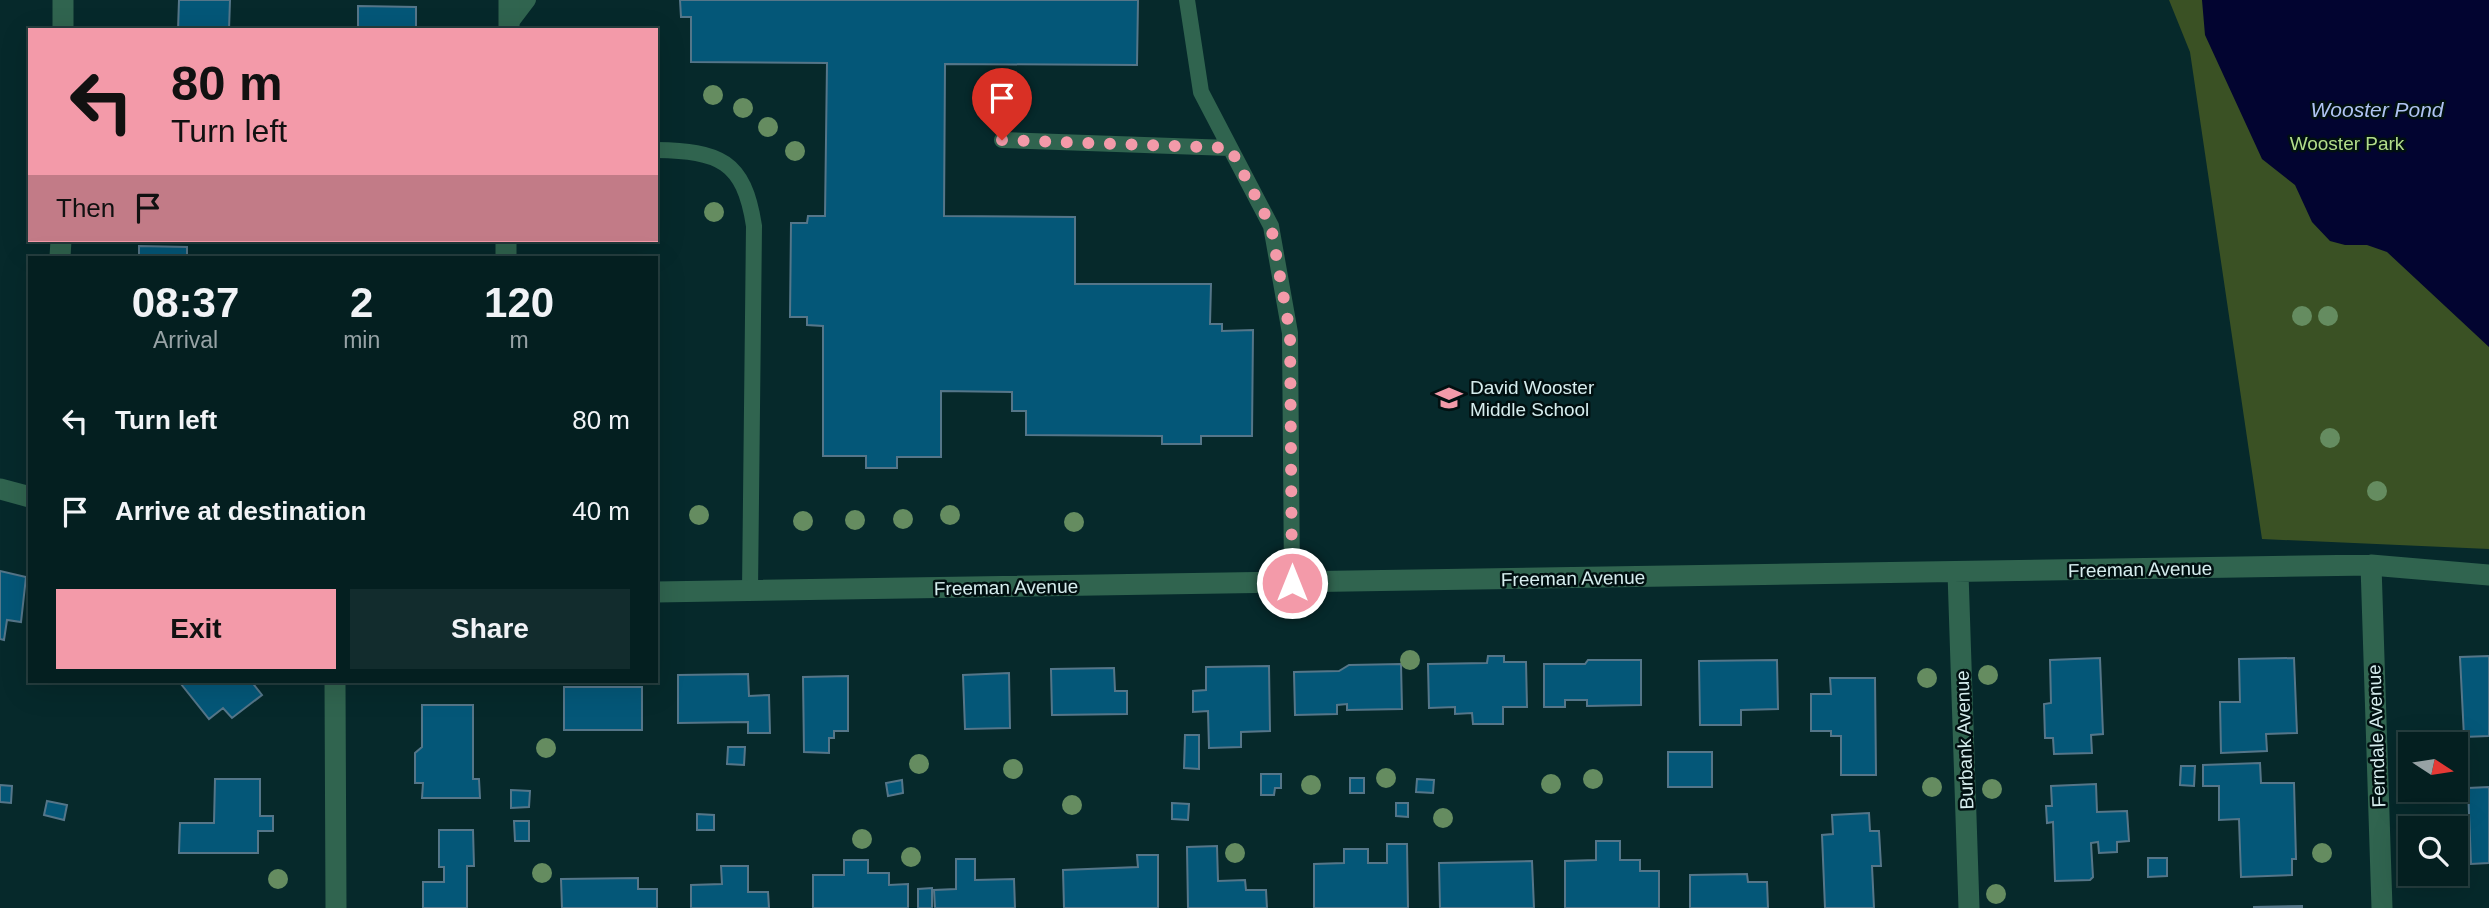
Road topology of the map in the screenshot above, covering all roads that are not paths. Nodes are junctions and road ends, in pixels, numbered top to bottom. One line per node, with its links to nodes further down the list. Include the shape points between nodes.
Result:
1 (63, 0): 5 (street)
2 (509, 0): 6 (street)
3 (528, 0): 6 (lane)
4 (1188, 0): 8 (lane, via 1200,92)
5 (63, 28)
6 (509, 28)
7 (1002, 140): 8 (lane)
8 (1230, 148): 15 (lane, via 1271,226 1290,333)
9 (658, 150): 16 (lane, via 706,153 725,161 750,198 754,226)
10 (0, 489): 11 (street)
11 (28, 496)
12 (2371, 565): 13 (street, Freeman Avenue); 14 (street, Freeman Avenue); 21 (street, Ferndale Avenue)
13 (1958, 573): 15 (street, Freeman Avenue); 20 (street, Burbank Avenue)
14 (2489, 575)
15 (1292, 583): 16 (street, Freeman Avenue)
16 (750, 591): 17 (street, Freeman Avenue)
17 (658, 592)
18 (335, 683): 19 (street)
19 (336, 908)
20 (1969, 908)
21 (2382, 908)

